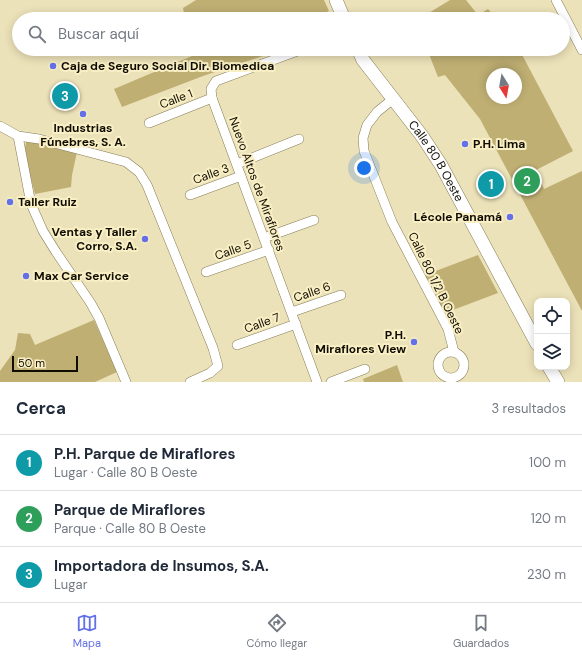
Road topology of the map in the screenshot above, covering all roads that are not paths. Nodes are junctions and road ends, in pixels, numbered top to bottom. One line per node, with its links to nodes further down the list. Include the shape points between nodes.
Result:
1 (336, 0): 3 (street)
2 (556, 0): 4 (street)
3 (341, 12)
4 (562, 12)
5 (570, 27): 6 (street)
6 (582, 50)
7 (283, 56): 9 (street, via 216,80 211,89)
8 (362, 56): 10 (street, Calle 80 B Oeste)
9 (212, 98): 11 (street, Calle 1); 15 (street, Nuevo Altos de Miraflores)
10 (393, 99): 25 (street, Calle 80 B Oeste, via 441,165); 27 (street, Calle 80 1/2 B Oeste, via 377,112 367,125 363,138 364,151 392,222 448,329)
11 (149, 123)
12 (0, 126): 13 (street)
13 (18, 136): 30 (street, via 31,204 56,252 99,318); 31 (street, via 126,162 140,172 213,348 218,366 210,374)
14 (299, 139): 15 (street)
15 (237, 164): 16 (street, Nuevo Altos de Miraflores)
16 (241, 176): 17 (street, Calle 3); 19 (street, Nuevo Altos de Miraflores)
17 (190, 195)
18 (314, 220): 19 (street)
19 (264, 238): 20 (street, Nuevo Altos de Miraflores)
20 (269, 250): 21 (street, Calle 5); 23 (street, Nuevo Altos de Miraflores)
21 (206, 272)
22 (341, 295): 23 (street, Calle 6)
23 (292, 312): 24 (street, Nuevo Altos de Miraflores)
24 (296, 324): 26 (street, Calle 7); 32 (street, Nuevo Altos de Miraflores)
25 (534, 338)
26 (237, 345)
27 (454, 352)
28 (365, 369): 33 (street)
29 (552, 370): 34 (street)
30 (126, 382)
31 (190, 382)
32 (318, 382)
33 (330, 382)
34 (558, 382)

